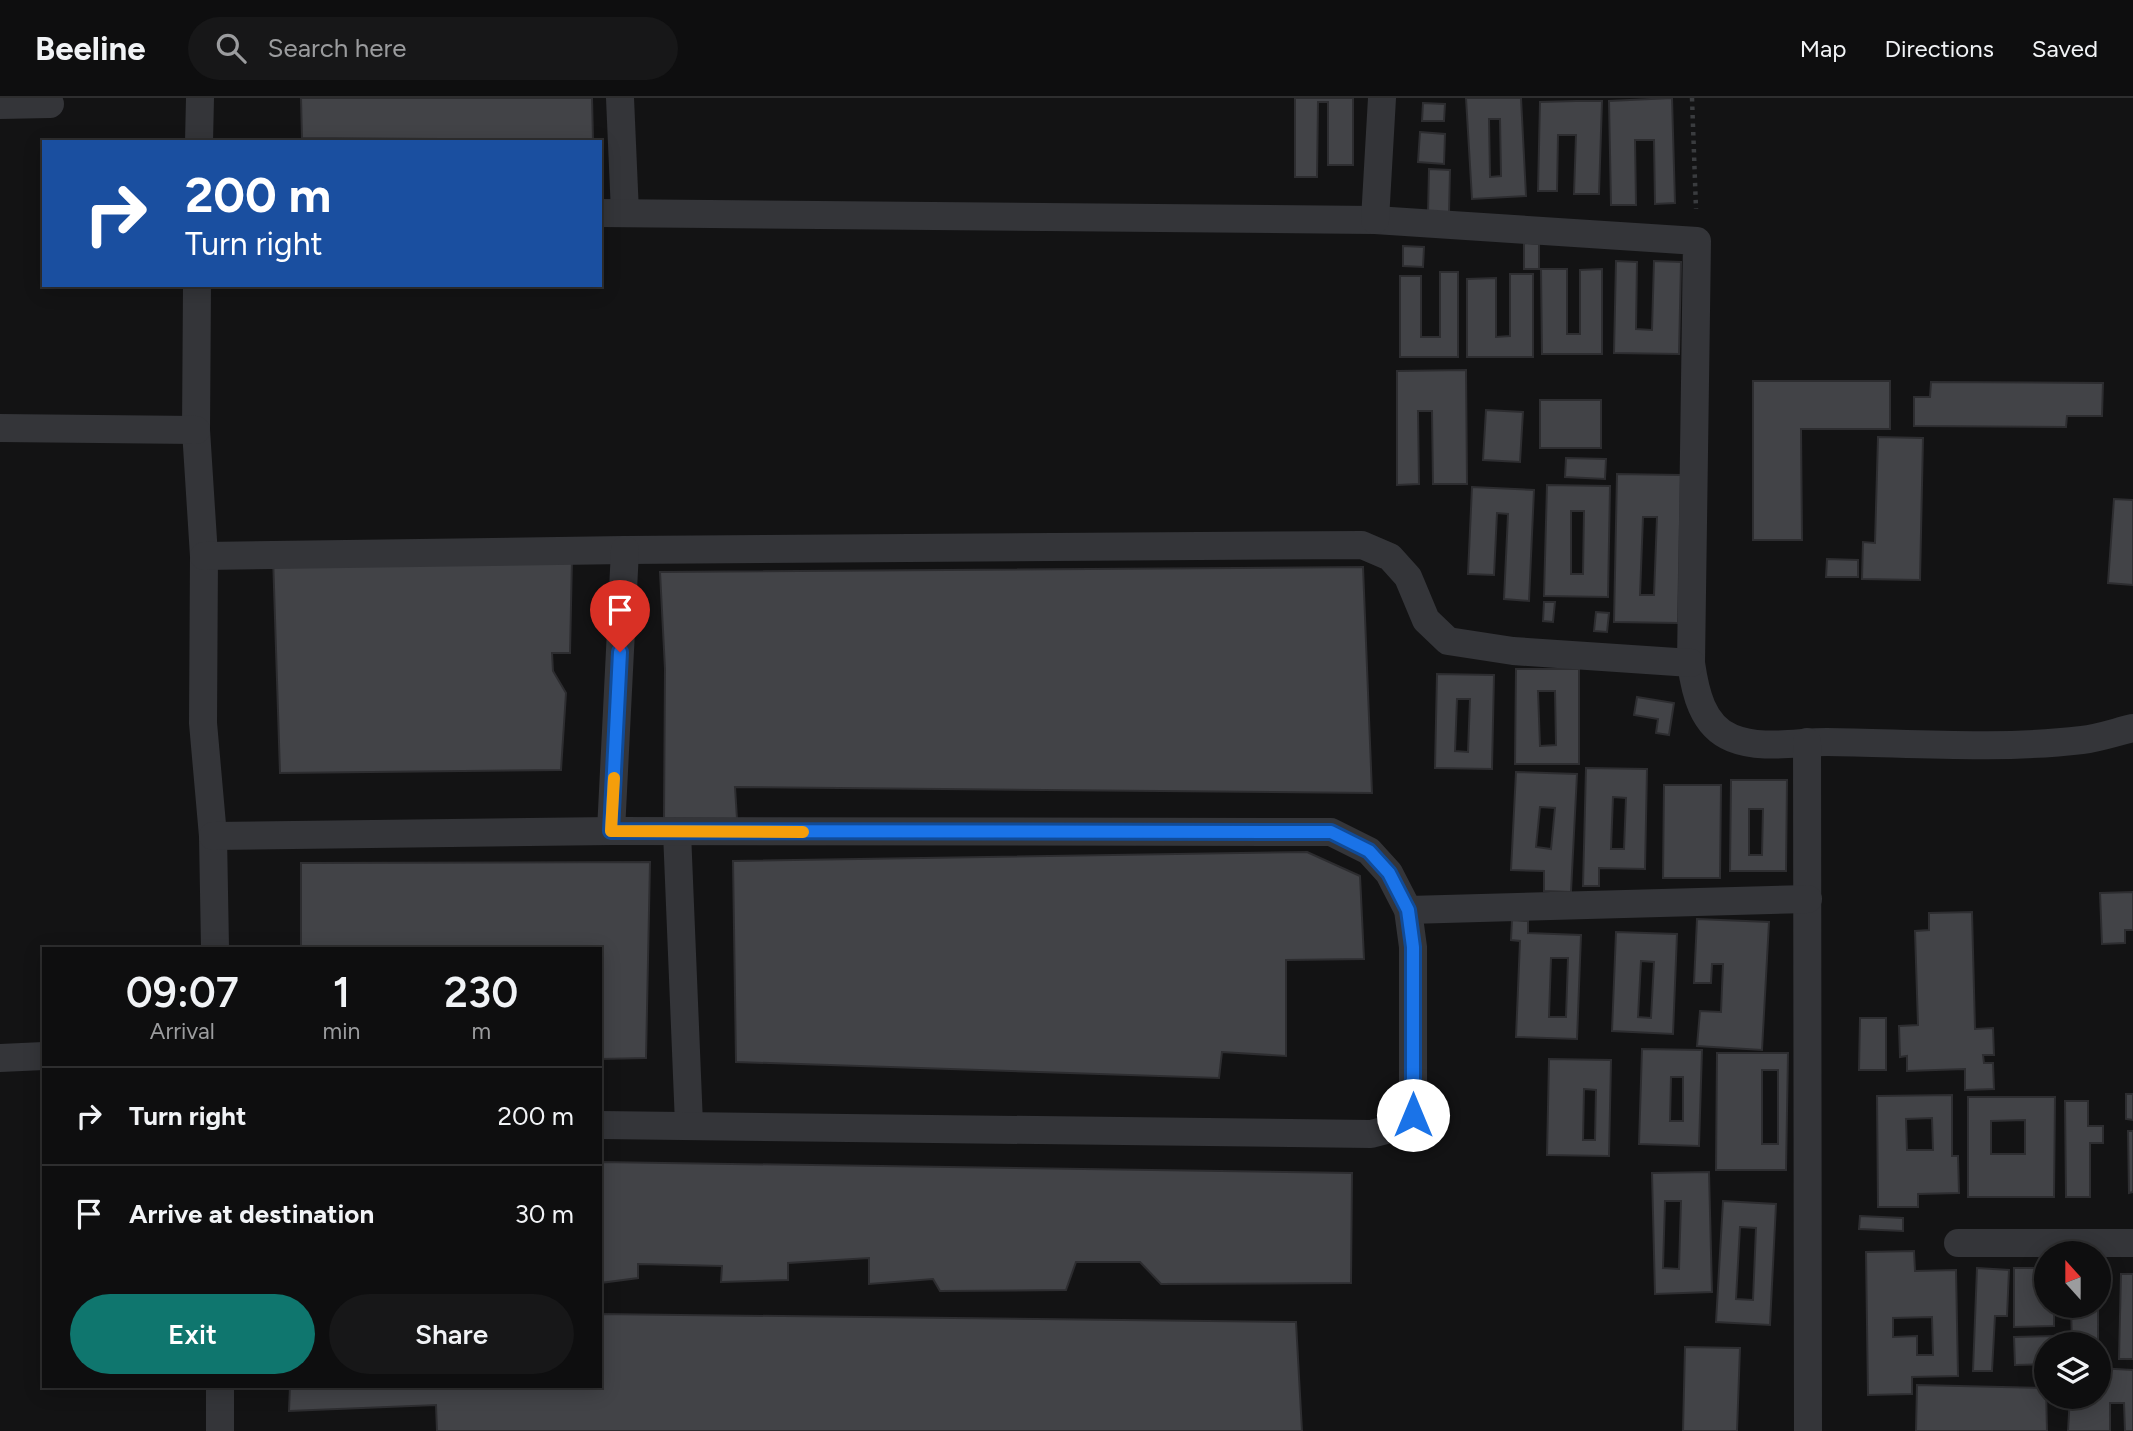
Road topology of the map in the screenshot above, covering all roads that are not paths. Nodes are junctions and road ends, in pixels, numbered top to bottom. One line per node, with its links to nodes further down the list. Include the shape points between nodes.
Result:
1 (200, 98): 6 (street)
2 (620, 98): 7 (street)
3 (1382, 98): 8 (street)
4 (50, 104): 5 (street)
5 (0, 105)
6 (199, 140)
7 (613, 213): 8 (street)
8 (1375, 220): 14 (street, via 1697,241)
9 (197, 287): 11 (street)
10 (0, 428): 11 (street)
11 (196, 430): 13 (street)
12 (625, 550): 13 (street); 14 (street, via 1362,545 1390,557 1408,577 1426,620 1448,641 1513,651); 17 (street)
13 (204, 556): 19 (street, via 203,723)
14 (1691, 663): 16 (street, via 1696,695 1709,719 1731,738 1765,745)
15 (2133, 728): 16 (street, via 2084,740 2021,744)
16 (1807, 742): 20 (street)
17 (611, 831): 18 (street); 19 (street)
18 (677, 832): 21 (street, via 1331,832 1369,851 1389,873); 26 (street)
19 (213, 836): 22 (street)
20 (1808, 899): 21 (street); 31 (street)
21 (1408, 910): 26 (street, via 1413,947 1413,1115 1398,1127 1371,1134)
22 (215, 947)
23 (42, 1056): 24 (street)
24 (0, 1058)
25 (602, 1125): 26 (street)
26 (689, 1125)
27 (1958, 1243): 28 (street)
28 (2133, 1243)
29 (220, 1388): 30 (street)
30 (220, 1431)
31 (1808, 1431)

